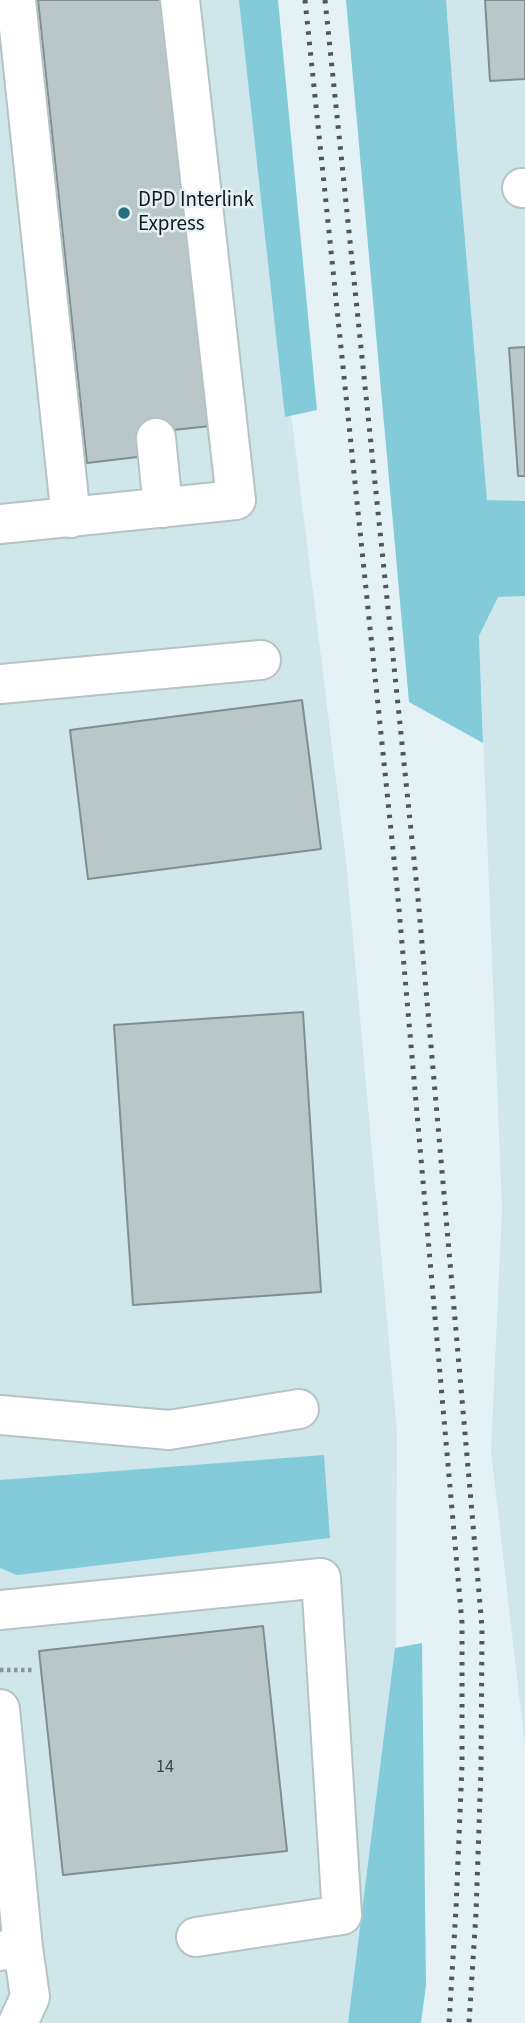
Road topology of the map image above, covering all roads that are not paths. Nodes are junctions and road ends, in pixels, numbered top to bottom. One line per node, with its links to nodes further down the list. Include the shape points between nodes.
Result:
1 (16, 0): 5 (lane)
2 (180, 0): 4 (lane, via 236,500)
3 (156, 438): 4 (lane)
4 (163, 508): 5 (lane)
5 (71, 518): 6 (lane)
6 (0, 524)
7 (261, 660): 8 (lane)
8 (0, 684)
9 (299, 1409): 10 (lane, via 169,1430)
10 (0, 1415)
11 (0, 1609): 13 (lane, via 321,1578 342,1915)
12 (0, 1709): 14 (lane)
13 (195, 1937)
14 (12, 1950): 15 (lane, via 30,1997)
15 (18, 2023)

